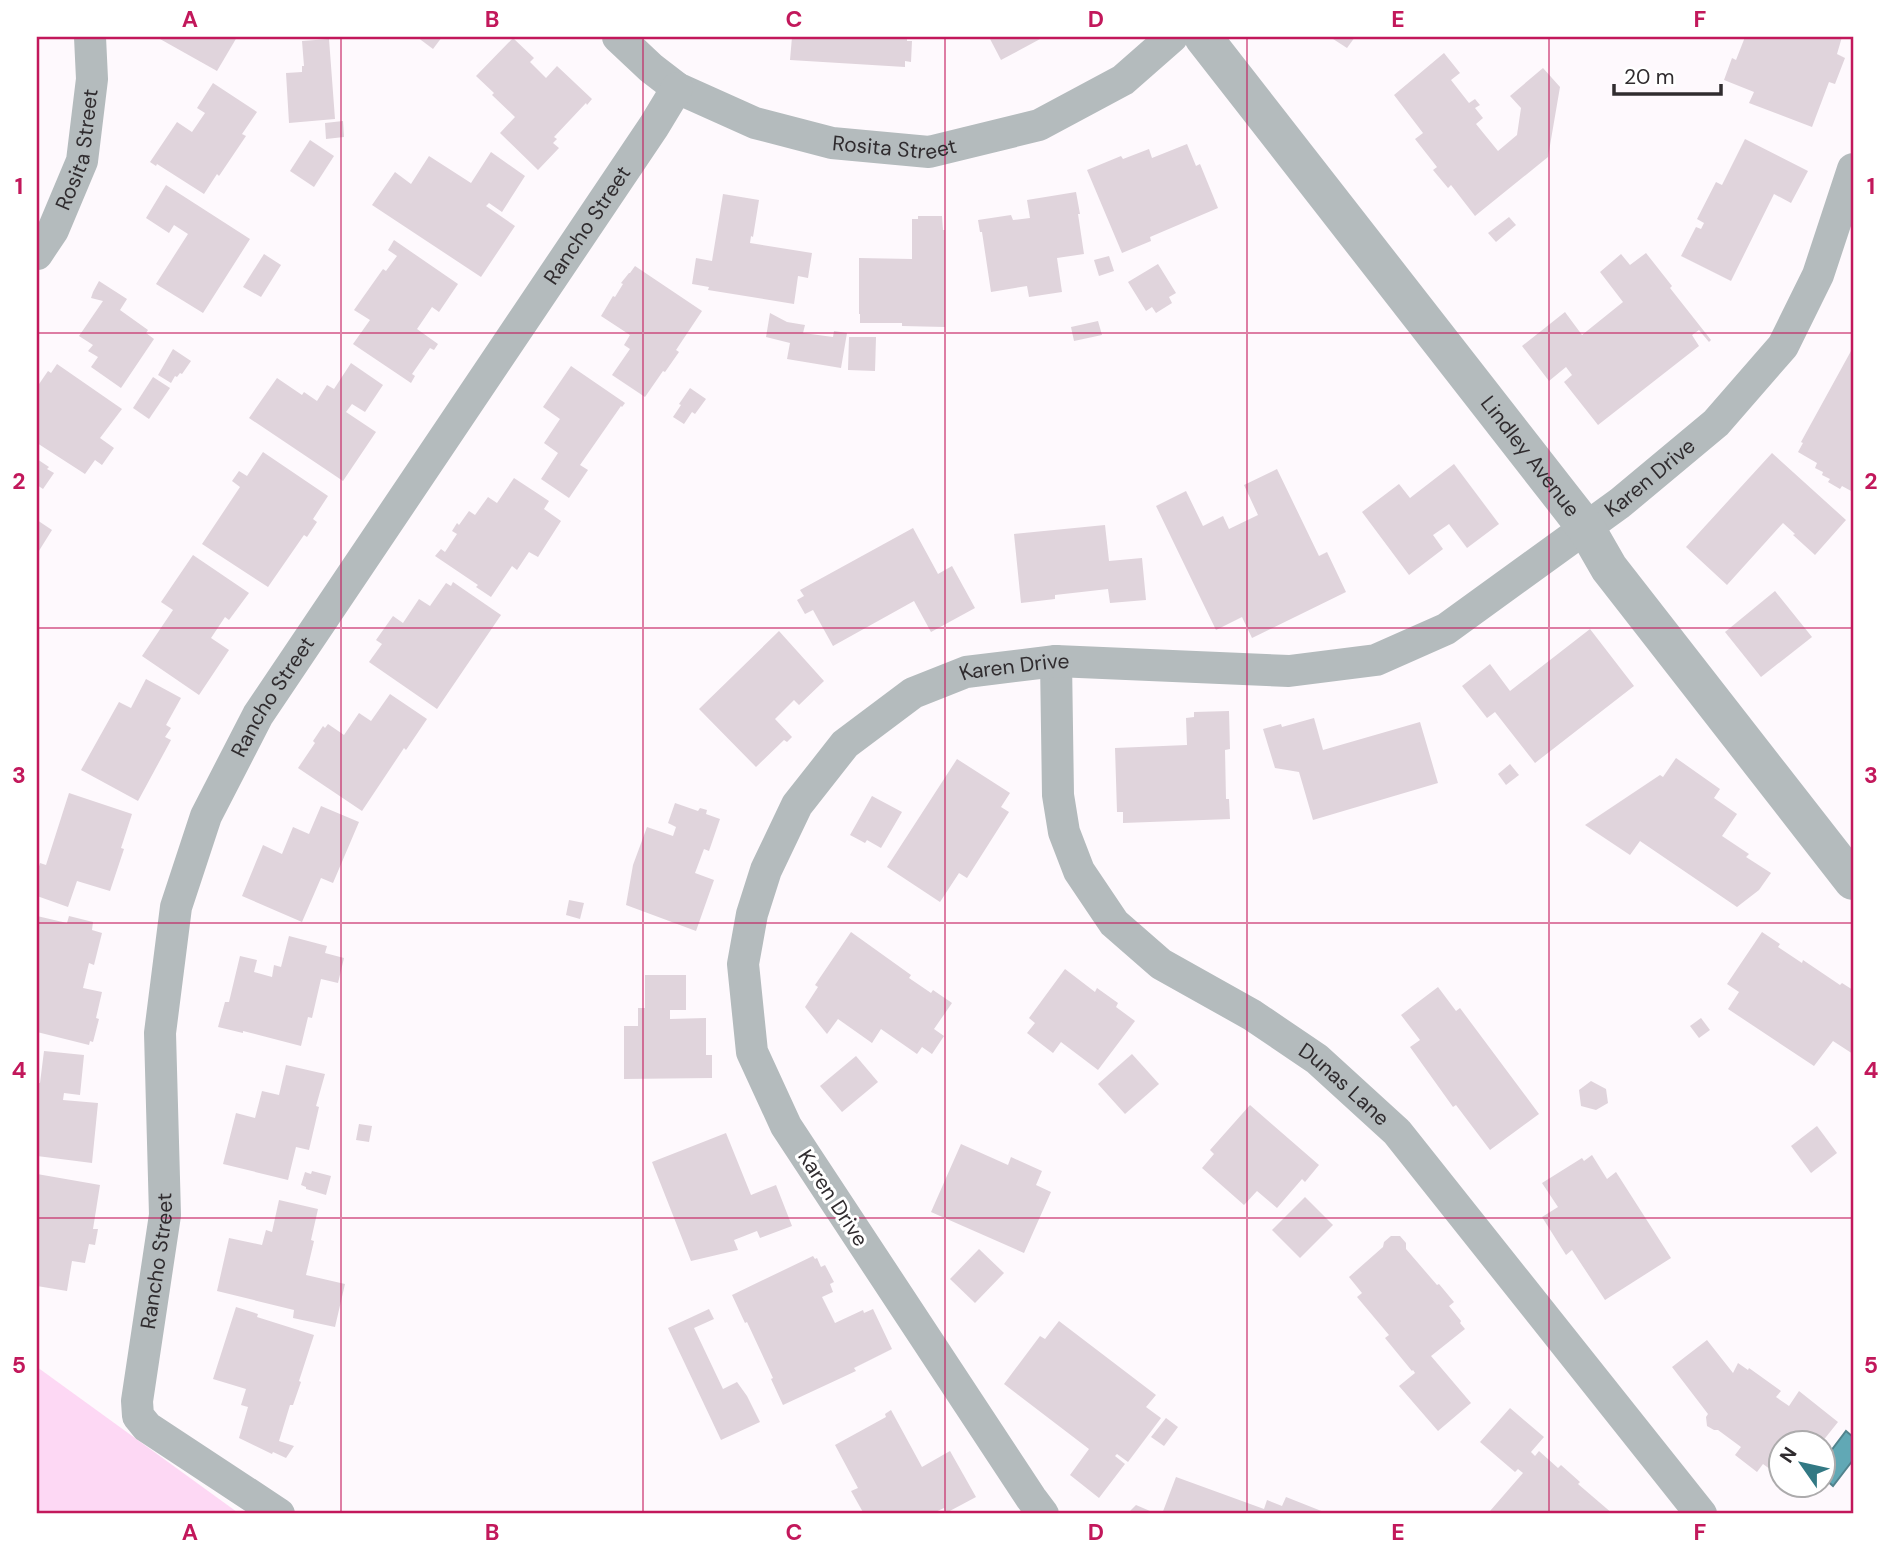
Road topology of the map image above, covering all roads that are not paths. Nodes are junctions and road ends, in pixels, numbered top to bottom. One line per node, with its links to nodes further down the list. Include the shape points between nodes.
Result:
1 (90, 37): 7 (street, Rosita Street, via 92,79 82,161)
2 (618, 37): 5 (street, Rosita Street)
3 (1172, 37): 5 (street, Rosita Street, via 1123,80 1039,125 929,152 832,143 780,130)
4 (1203, 37): 8 (street, Lindley Avenue)
5 (677, 88): 11 (street, Rancho Street, via 258,715 206,816 176,907 160,1033 165,1215 138,1416 147,1427)
6 (1853, 169): 8 (street, Karen Drive, via 1818,275 1783,346 1716,423)
7 (37, 254)
8 (1586, 528): 9 (street, Karen Drive, via 1446,629 1376,660 1289,671); 10 (street, Lindley Avenue, via 1609,568)
9 (1056, 661): 12 (street, Karen Drive, via 966,672 913,693 845,744 797,805 766,870 743,964 752,1052 786,1126); 13 (street, Dunas Lane, via 1058,795 1064,832 1079,871 1114,923 1161,964 1252,1014 1317,1059 1396,1132)
10 (1853, 881)
11 (279, 1514)
12 (1043, 1514)
13 (1701, 1514)

